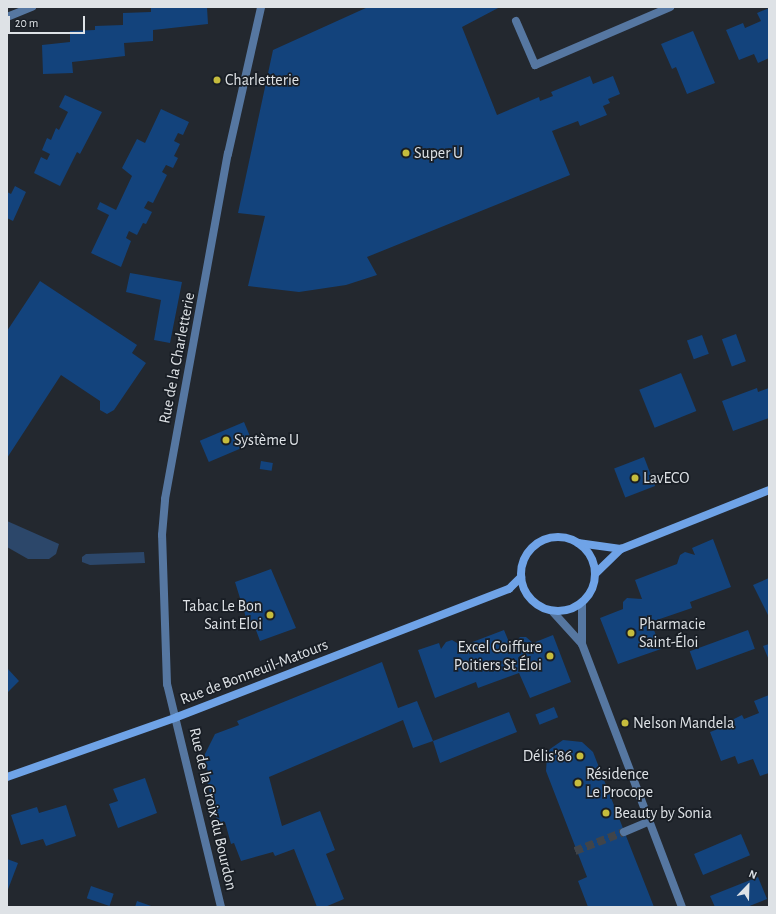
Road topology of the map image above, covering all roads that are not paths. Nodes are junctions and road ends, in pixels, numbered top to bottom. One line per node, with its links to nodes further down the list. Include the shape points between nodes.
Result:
1 (32, 7): 4 (street)
2 (261, 7): 16 (street, Rue de la Charletterie, via 230,146 165,499 162,581 167,684)
3 (670, 7): 5 (street, via 535,65)
4 (7, 17)
5 (516, 21)
6 (769, 490): 8 (main road)
7 (578, 543): 8 (main road); 9 (main road, via 590,556); 10 (main road, via 561,537 536,544 524,558)
8 (621, 549): 9 (main road)
9 (596, 573): 13 (main road, via 592,590)
10 (521, 577): 11 (main road, Rue de Bonneuil-Matours); 12 (main road)
11 (509, 589): 12 (main road); 16 (main road, Rue de Bonneuil-Matours)
12 (528, 596): 14 (main road, via 539,606)
13 (582, 604): 14 (main road, via 573,609); 15 (street)
14 (553, 612): 15 (street)
15 (582, 644): 18 (street)
16 (177, 717): 17 (main road, Rue de Bonneuil-Matours); 20 (street, Rue de la Croix du Bourdon)
17 (7, 777)
18 (650, 821): 19 (street); 21 (street)
19 (624, 832)
20 (221, 907)
21 (682, 907)

